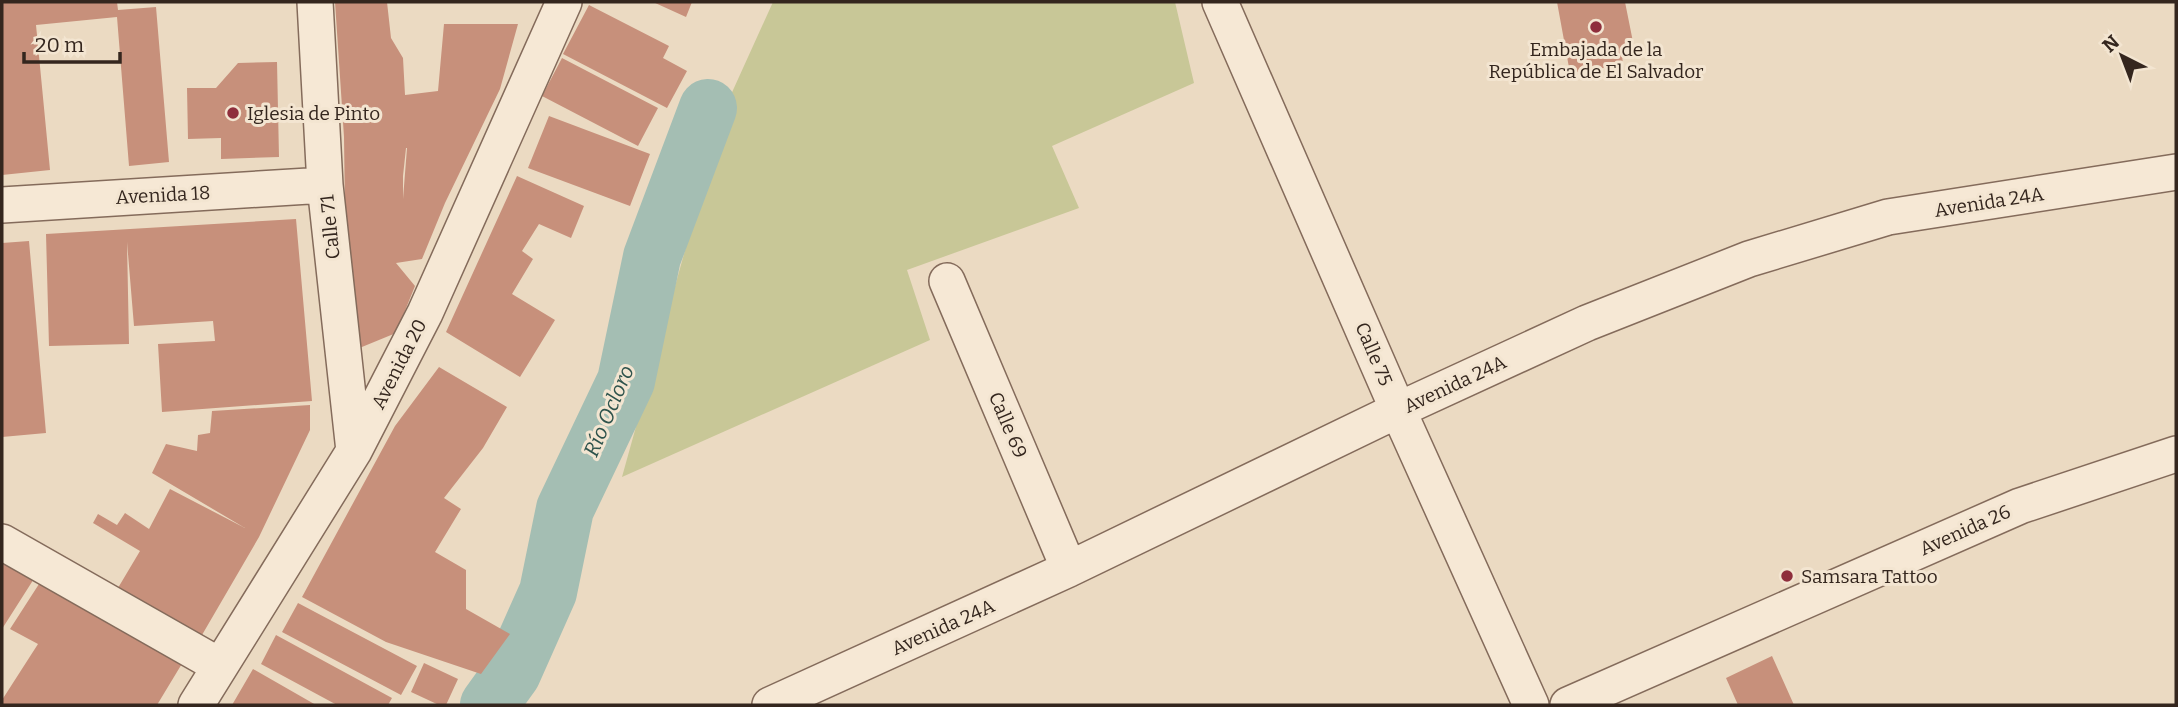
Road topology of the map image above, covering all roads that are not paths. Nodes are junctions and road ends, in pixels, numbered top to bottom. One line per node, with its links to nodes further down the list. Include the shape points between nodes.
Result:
1 (315, 2): 5 (street, Calle 71)
2 (564, 2): 9 (street, Avenida 20, via 425,313)
3 (1220, 2): 8 (street, Calle 75)
4 (2176, 172): 8 (street, Avenida 24A, via 1888,218 1762,255 1587,323)
5 (325, 185): 6 (street, Avenida 18); 9 (street, Calle 71)
6 (2, 205)
7 (947, 281): 12 (street, Calle 69)
8 (1398, 410): 12 (street, Avenida 24A); 16 (street, Calle 75)
9 (354, 451): 13 (street, Avenida 20)
10 (2176, 454): 17 (street, Avenida 26, via 2020,506)
11 (2, 542): 13 (street)
12 (1069, 569): 15 (street, Avenida 24A)
13 (220, 666): 14 (street, Avenida 20)
14 (196, 705)
15 (770, 705)
16 (1531, 705)
17 (1568, 705)

